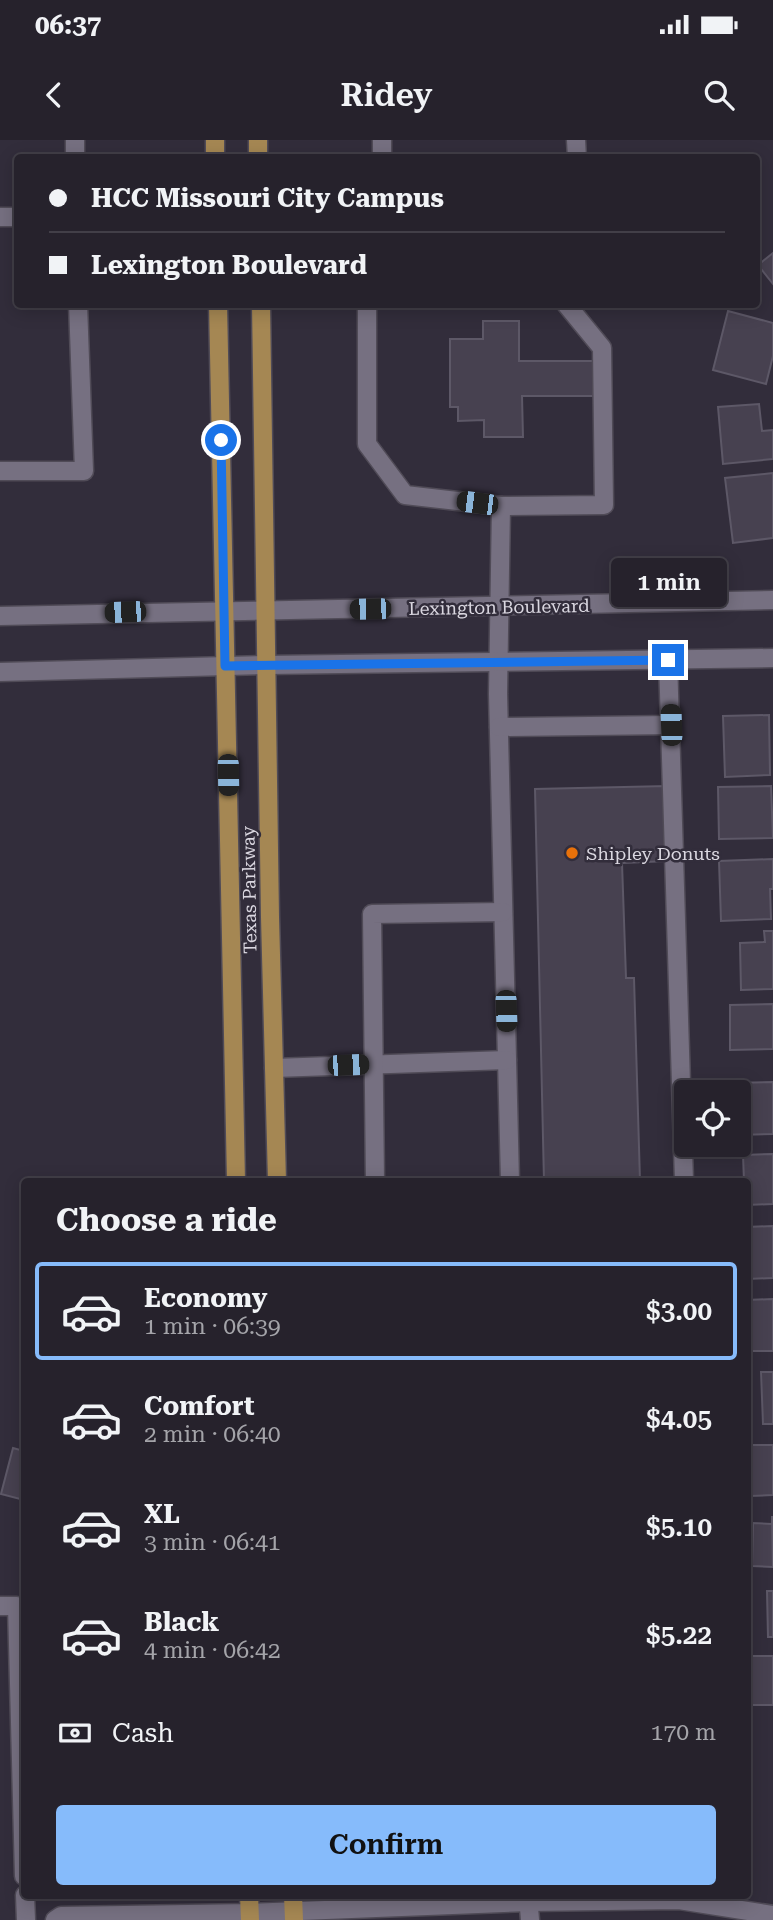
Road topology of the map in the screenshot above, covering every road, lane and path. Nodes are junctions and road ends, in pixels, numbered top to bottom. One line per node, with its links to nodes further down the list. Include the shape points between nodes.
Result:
1 (78, 308): 6 (street, via 84,471)
2 (218, 308): 10 (main road, Texas Parkway)
3 (261, 308): 11 (main road, Texas Parkway)
4 (367, 308): 7 (street, via 367,443 405,495)
5 (569, 308): 7 (street, via 602,348 604,505)
6 (0, 471)
7 (501, 506): 9 (street)
8 (773, 600): 9 (street, Lexington Boulevard)
9 (499, 608): 11 (street, Lexington Boulevard); 15 (street)
10 (225, 610): 11 (street, Lexington Boulevard); 12 (street, Lexington Boulevard); 17 (main road, Texas Parkway)
11 (267, 611): 16 (main road, Texas Parkway)
12 (0, 616)
13 (773, 658): 14 (street)
14 (668, 660): 15 (street); 19 (street)
15 (498, 661): 16 (street); 20 (street)
16 (266, 665): 17 (street); 24 (main road, Texas Parkway)
17 (225, 666): 18 (street); 25 (main road, Texas Parkway)
18 (0, 672)
19 (671, 725): 20 (street); 29 (street)
20 (499, 727): 21 (street)
21 (503, 912): 22 (street); 23 (street, via 372,914)
22 (507, 1060): 23 (street); 28 (street)
23 (373, 1064): 24 (street); 27 (street)
24 (274, 1068): 26 (main road, Texas Parkway)
25 (236, 1178)
26 (277, 1178)
27 (375, 1178)
28 (510, 1178)
29 (684, 1178)
30 (0, 1606): 31 (street, via 17,1605)
31 (21, 1760)
32 (25, 1899): 39 (street)
33 (660, 1899): 35 (street)
34 (685, 1899): 38 (street)
35 (529, 1906): 37 (street)
36 (250, 1909): 37 (street); 40 (street, via 61,1916)
37 (293, 1909)
38 (773, 1915)
39 (26, 1920)
40 (55, 1920)

